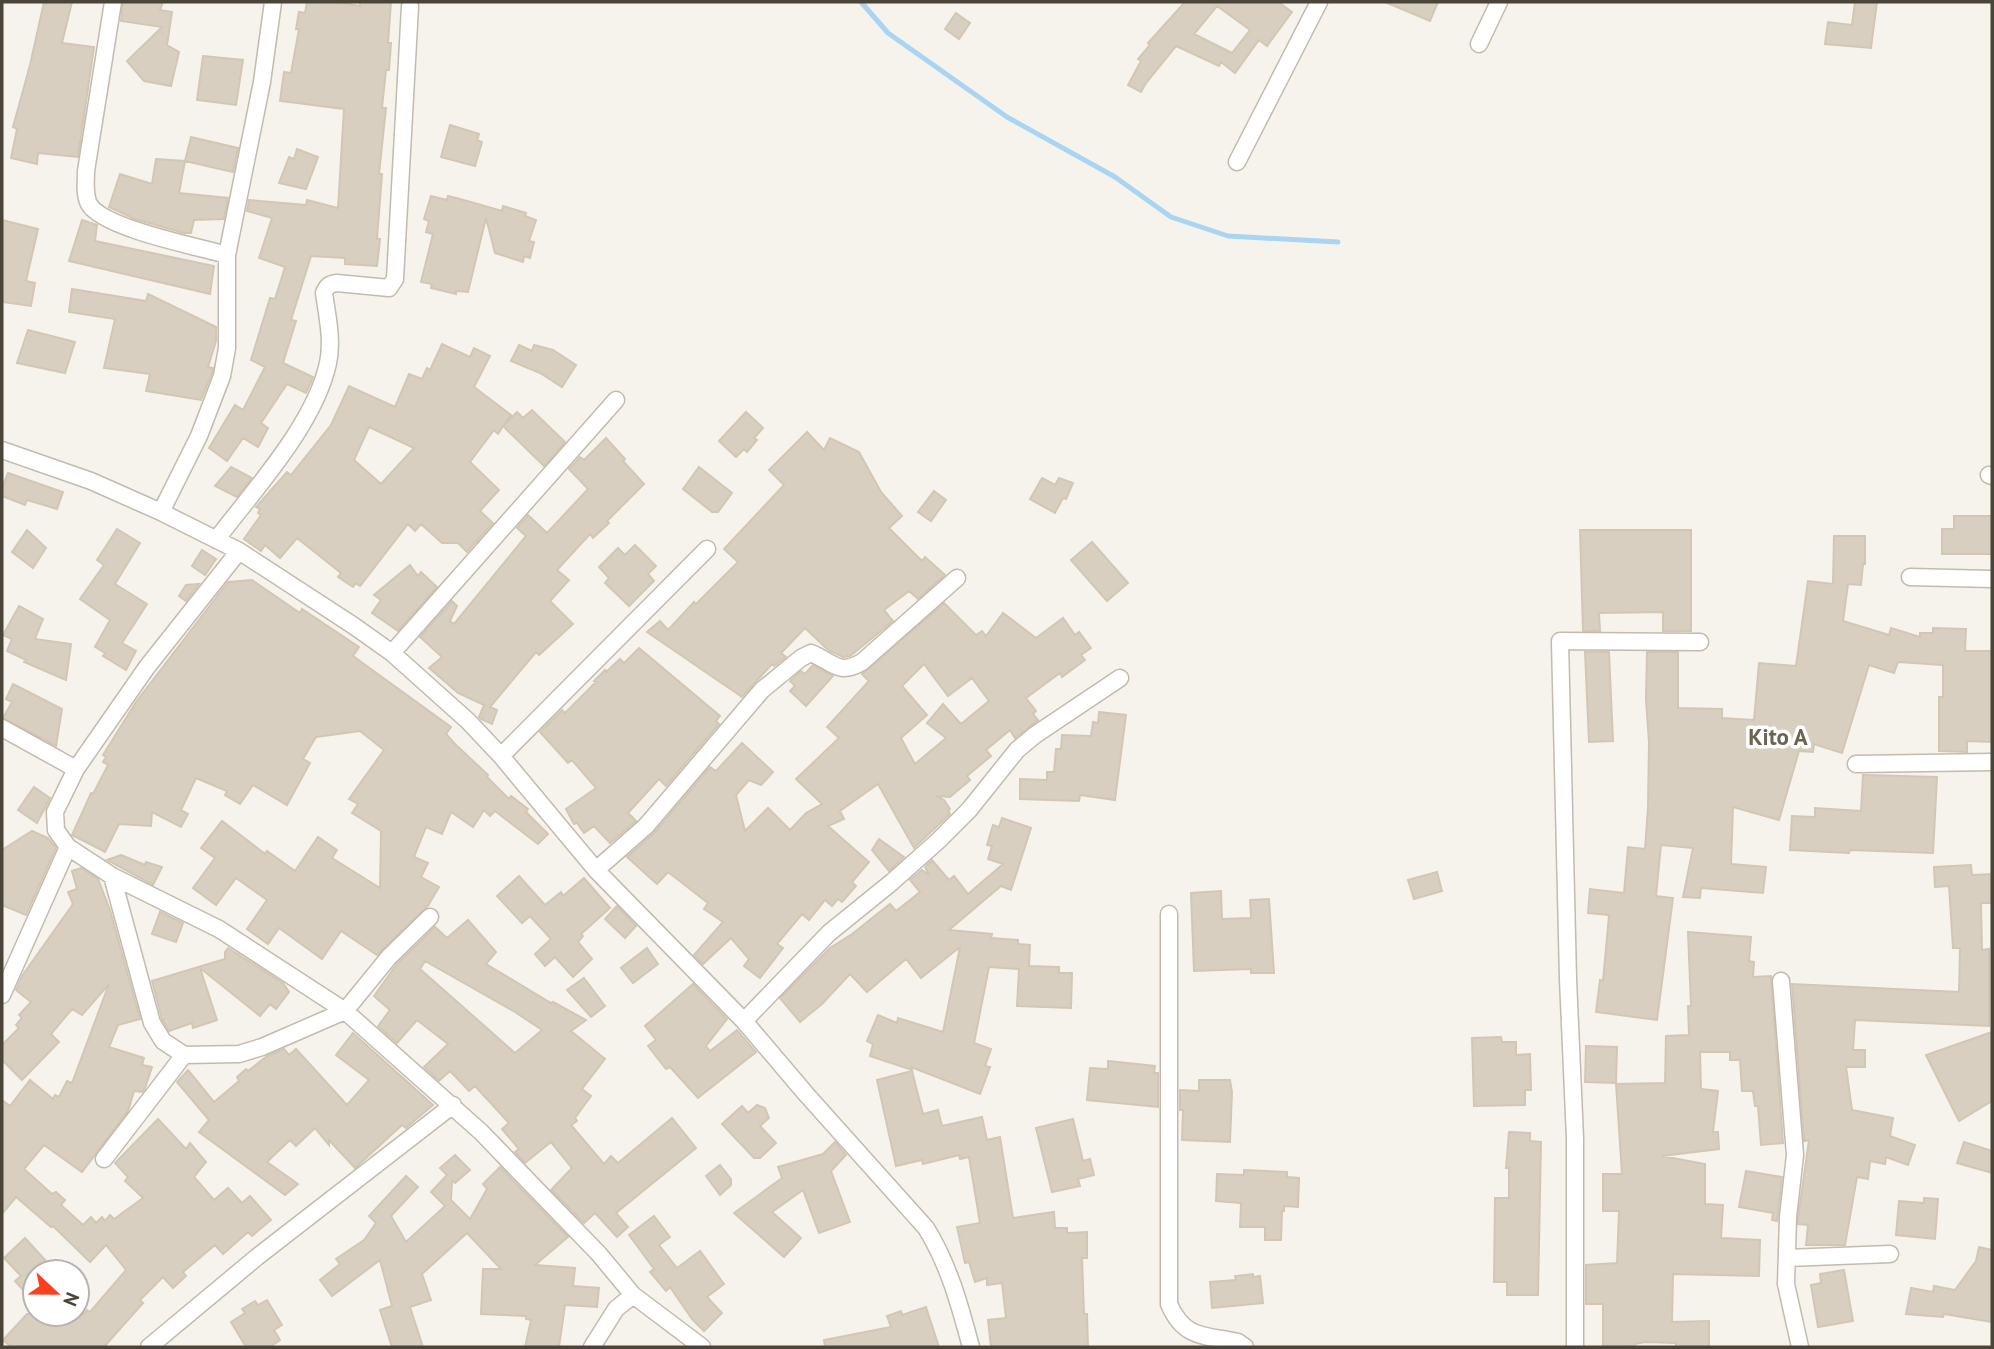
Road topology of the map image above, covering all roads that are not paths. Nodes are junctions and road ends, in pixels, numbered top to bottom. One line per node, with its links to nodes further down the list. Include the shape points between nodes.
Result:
1 (113, 2): 8 (street, via 86,171 89,203 96,213 113,221)
2 (273, 2): 8 (street)
3 (1319, 2): 7 (street)
4 (1499, 2): 6 (street)
5 (410, 6): 12 (street, via 396,278 389,288 337,283 326,287 329,360 321,388 290,443)
6 (1479, 44)
7 (1237, 162)
8 (227, 255): 11 (street, via 227,348 222,376 199,436)
9 (616, 400): 19 (street)
10 (2, 450): 11 (street)
11 (161, 512): 12 (street)
12 (216, 540): 14 (street)
13 (707, 549): 22 (street)
14 (239, 551): 19 (street); 25 (street, via 147,667)
15 (1910, 577): 17 (street)
16 (957, 579): 27 (street, via 853,667 838,668 811,653 801,658 762,690 646,826)
17 (1992, 579)
18 (1700, 642): 46 (street, via 1560,641 1575,1138)
19 (392, 653): 22 (street)
20 (1120, 678): 34 (street, via 1017,750 939,841 829,933)
21 (2, 728): 25 (street)
22 (502, 756): 27 (street)
23 (1992, 762): 24 (street)
24 (1856, 764)
25 (76, 769): 26 (street, via 55,812 56,830)
26 (68, 847): 28 (street); 32 (street)
27 (596, 870): 34 (street)
28 (112, 876): 33 (street, via 219,929); 35 (street, via 152,1023 163,1041)
29 (1170, 914): 45 (street, via 1169,1304 1186,1331)
30 (429, 917): 33 (street, via 388,957)
31 (1781, 981): 39 (street, via 1795,1155)
32 (2, 995)
33 (345, 1011): 35 (street, via 239,1054); 36 (street)
34 (744, 1021): 44 (street, via 926,1228 942,1254)
35 (184, 1055): 37 (street)
36 (453, 1105): 40 (street, via 599,1254); 41 (street)
37 (104, 1159)
38 (1890, 1254): 39 (street)
39 (1787, 1258): 47 (street, via 1786,1284)
40 (632, 1295): 42 (street, via 616,1309); 43 (street)
41 (149, 1347)
42 (592, 1347)
43 (702, 1347)
44 (971, 1347)
45 (1245, 1347)
46 (1575, 1347)
47 (1800, 1347)

